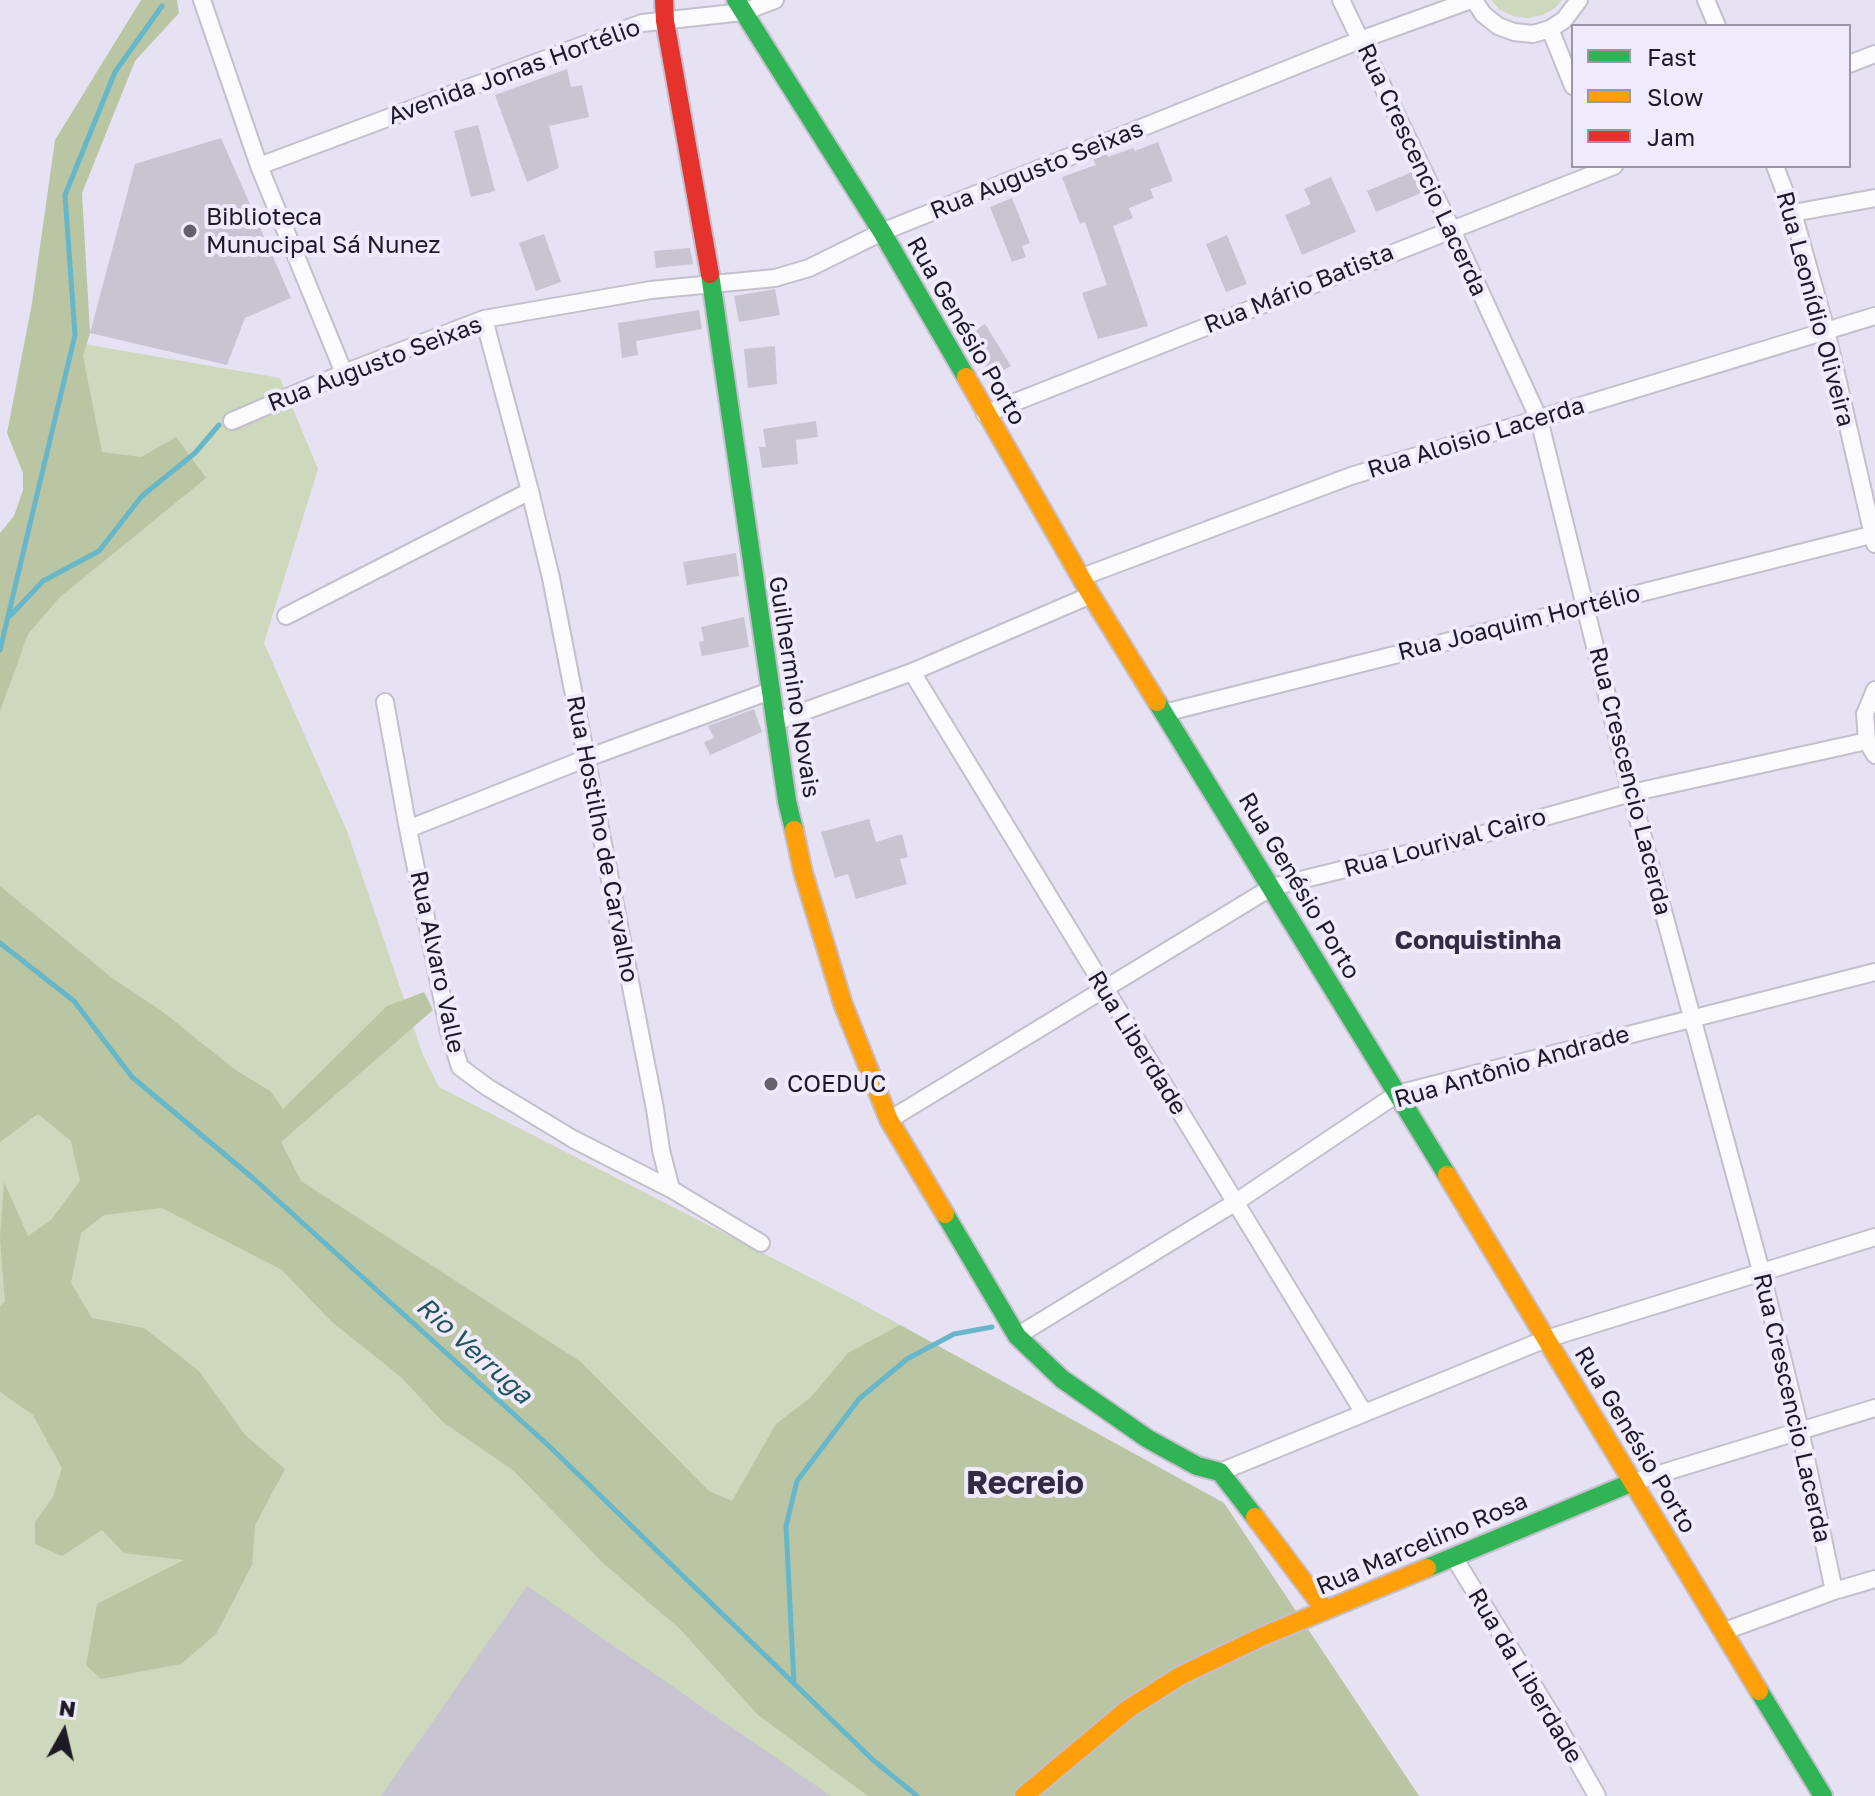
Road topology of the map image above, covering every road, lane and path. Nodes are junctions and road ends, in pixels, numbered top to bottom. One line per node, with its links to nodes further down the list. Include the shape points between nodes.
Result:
1 (202, 0): 16 (street)
2 (664, 0): 9 (street, Guilhermino Novais)
3 (775, 0): 8 (street, Avenida Jonas Hortélio)
4 (1341, 0): 12 (street, Rua Crescencio Lacerda)
5 (1472, 0): 11 (street, via 1498,26 1514,32); 12 (street, Rua Augusto Seixas)
6 (1579, 0): 11 (street)
7 (1706, 0): 10 (street)
8 (740, 6): 9 (street, Avenida Jonas Hortélio); 22 (street, Rua Genésio Porto)
9 (665, 21): 16 (street, Avenida Jonas Hortélio, via 642,23); 23 (street, Guilhermino Novais)
10 (1716, 24)
11 (1550, 29): 15 (street)
12 (1360, 40): 21 (street, Rua Crescencio Lacerda); 22 (street, Rua Augusto Seixas)
13 (1875, 54): 14 (street)
14 (1851, 63)
15 (1571, 81)
16 (259, 166): 27 (street)
17 (1605, 168): 21 (street, Rua Mário Batista)
18 (1776, 168): 20 (street, Rua Leonídio Oliveira)
19 (1875, 198): 20 (street)
20 (1793, 213): 26 (street, Rua Leonídio Oliveira)
21 (1451, 228): 28 (street, Rua Mário Batista); 29 (street, Rua Crescencio Lacerda)
22 (882, 232): 23 (street, Rua Augusto Seixas, via 809,268); 28 (street, Rua Genésio Porto)
23 (712, 285): 25 (street, Rua Augusto Seixas, via 651,290); 39 (street, Guilhermino Novais)
24 (1875, 316): 26 (street, Rua Aloisio Lacerda)
25 (484, 319): 27 (street, Rua Augusto Seixas); 31 (street, Rua Hostilho de Carvalho)
26 (1826, 330): 29 (street, Rua Aloisio Lacerda); 32 (street, Rua Leonídio Oliveira)
27 (344, 373): 30 (street, Rua Augusto Seixas)
28 (985, 414): 33 (street, Rua Genésio Porto)
29 (1539, 419): 33 (street, Rua Aloisio Lacerda, via 1351,476); 35 (street, Rua Crescencio Lacerda)
30 (232, 421)
31 (530, 491): 36 (street); 44 (street, Rua Hostilho de Carvalho)
32 (1874, 538): 35 (street, Rua Joaquim Hortélio)
33 (1082, 577): 34 (street, Rua Genésio Porto)
34 (1091, 595): 37 (street); 41 (street, Rua Genésio Porto)
35 (1586, 606): 41 (street, Rua Joaquim Hortélio); 45 (street, Rua Crescencio Lacerda)
36 (286, 616)
37 (912, 672): 42 (street); 49 (street, Rua Liberdade)
38 (1875, 690): 43 (street, Rua Lourival Cairo, via 1865,714)
39 (770, 691): 42 (street, Guilhermino Novais); 44 (street)
40 (385, 702): 46 (street, Rua Alvaro Valle)
41 (1164, 713): 47 (street, Rua Genésio Porto)
42 (775, 722): 52 (street, Guilhermino Novais, via 803,872 843,1004)
43 (1871, 748): 45 (street, Rua Lourival Cairo)
44 (587, 758): 46 (street); 53 (street, Rua Hostilho de Carvalho)
45 (1631, 793): 47 (street, Rua Lourival Cairo); 50 (street, Rua Crescencio Lacerda)
46 (408, 829): 53 (street, Rua Alvaro Valle, via 460,1067 573,1139)
47 (1272, 887): 49 (street, Rua Lourival Cairo); 51 (street, Rua Genésio Porto)
48 (1875, 972): 50 (street, Rua Antônio Andrade)
49 (1105, 990): 52 (street, Rua Lourival Cairo); 54 (street, Rua Liberdade)
50 (1693, 1017): 51 (street, Rua Antônio Andrade); 57 (street, Rua Crescencio Lacerda)
51 (1397, 1094): 54 (street, Rua Antônio Andrade); 59 (street, Rua Genésio Porto)
52 (889, 1120): 58 (street, Guilhermino Novais)
53 (671, 1189): 56 (street, Rua Alvaro Valle)
54 (1236, 1202): 58 (street, Rua Antônio Andrade); 61 (street, Rua Liberdade)
55 (1875, 1237): 57 (street)
56 (761, 1243)
57 (1761, 1271): 59 (street); 62 (street, Rua Crescencio Lacerda)
58 (1017, 1336): 63 (street, Guilhermino Novais, via 1062,1379 1148,1439 1197,1466)
59 (1546, 1339): 61 (street); 64 (street, Rua Genésio Porto)
60 (1875, 1408): 62 (street, Rua Marcelino Rosa)
61 (1364, 1413): 63 (street)
62 (1800, 1430): 64 (street, Rua Marcelino Rosa); 67 (street, Rua Crescencio Lacerda)
63 (1220, 1472): 68 (street)
64 (1633, 1482): 65 (street, Rua Marcelino Rosa); 69 (street, Rua Genésio Porto)
65 (1453, 1556): 68 (street, Rua Marcelino Rosa); 71 (street, Rua da Liberdade)
66 (1875, 1579): 67 (street)
67 (1834, 1591): 69 (street)
68 (1325, 1610): 70 (street, Rua Marcelino Rosa, via 1180,1676 1128,1709)
69 (1722, 1632): 72 (street, Rua Genésio Porto)
70 (1024, 1796)
71 (1597, 1796)
72 (1823, 1796)

